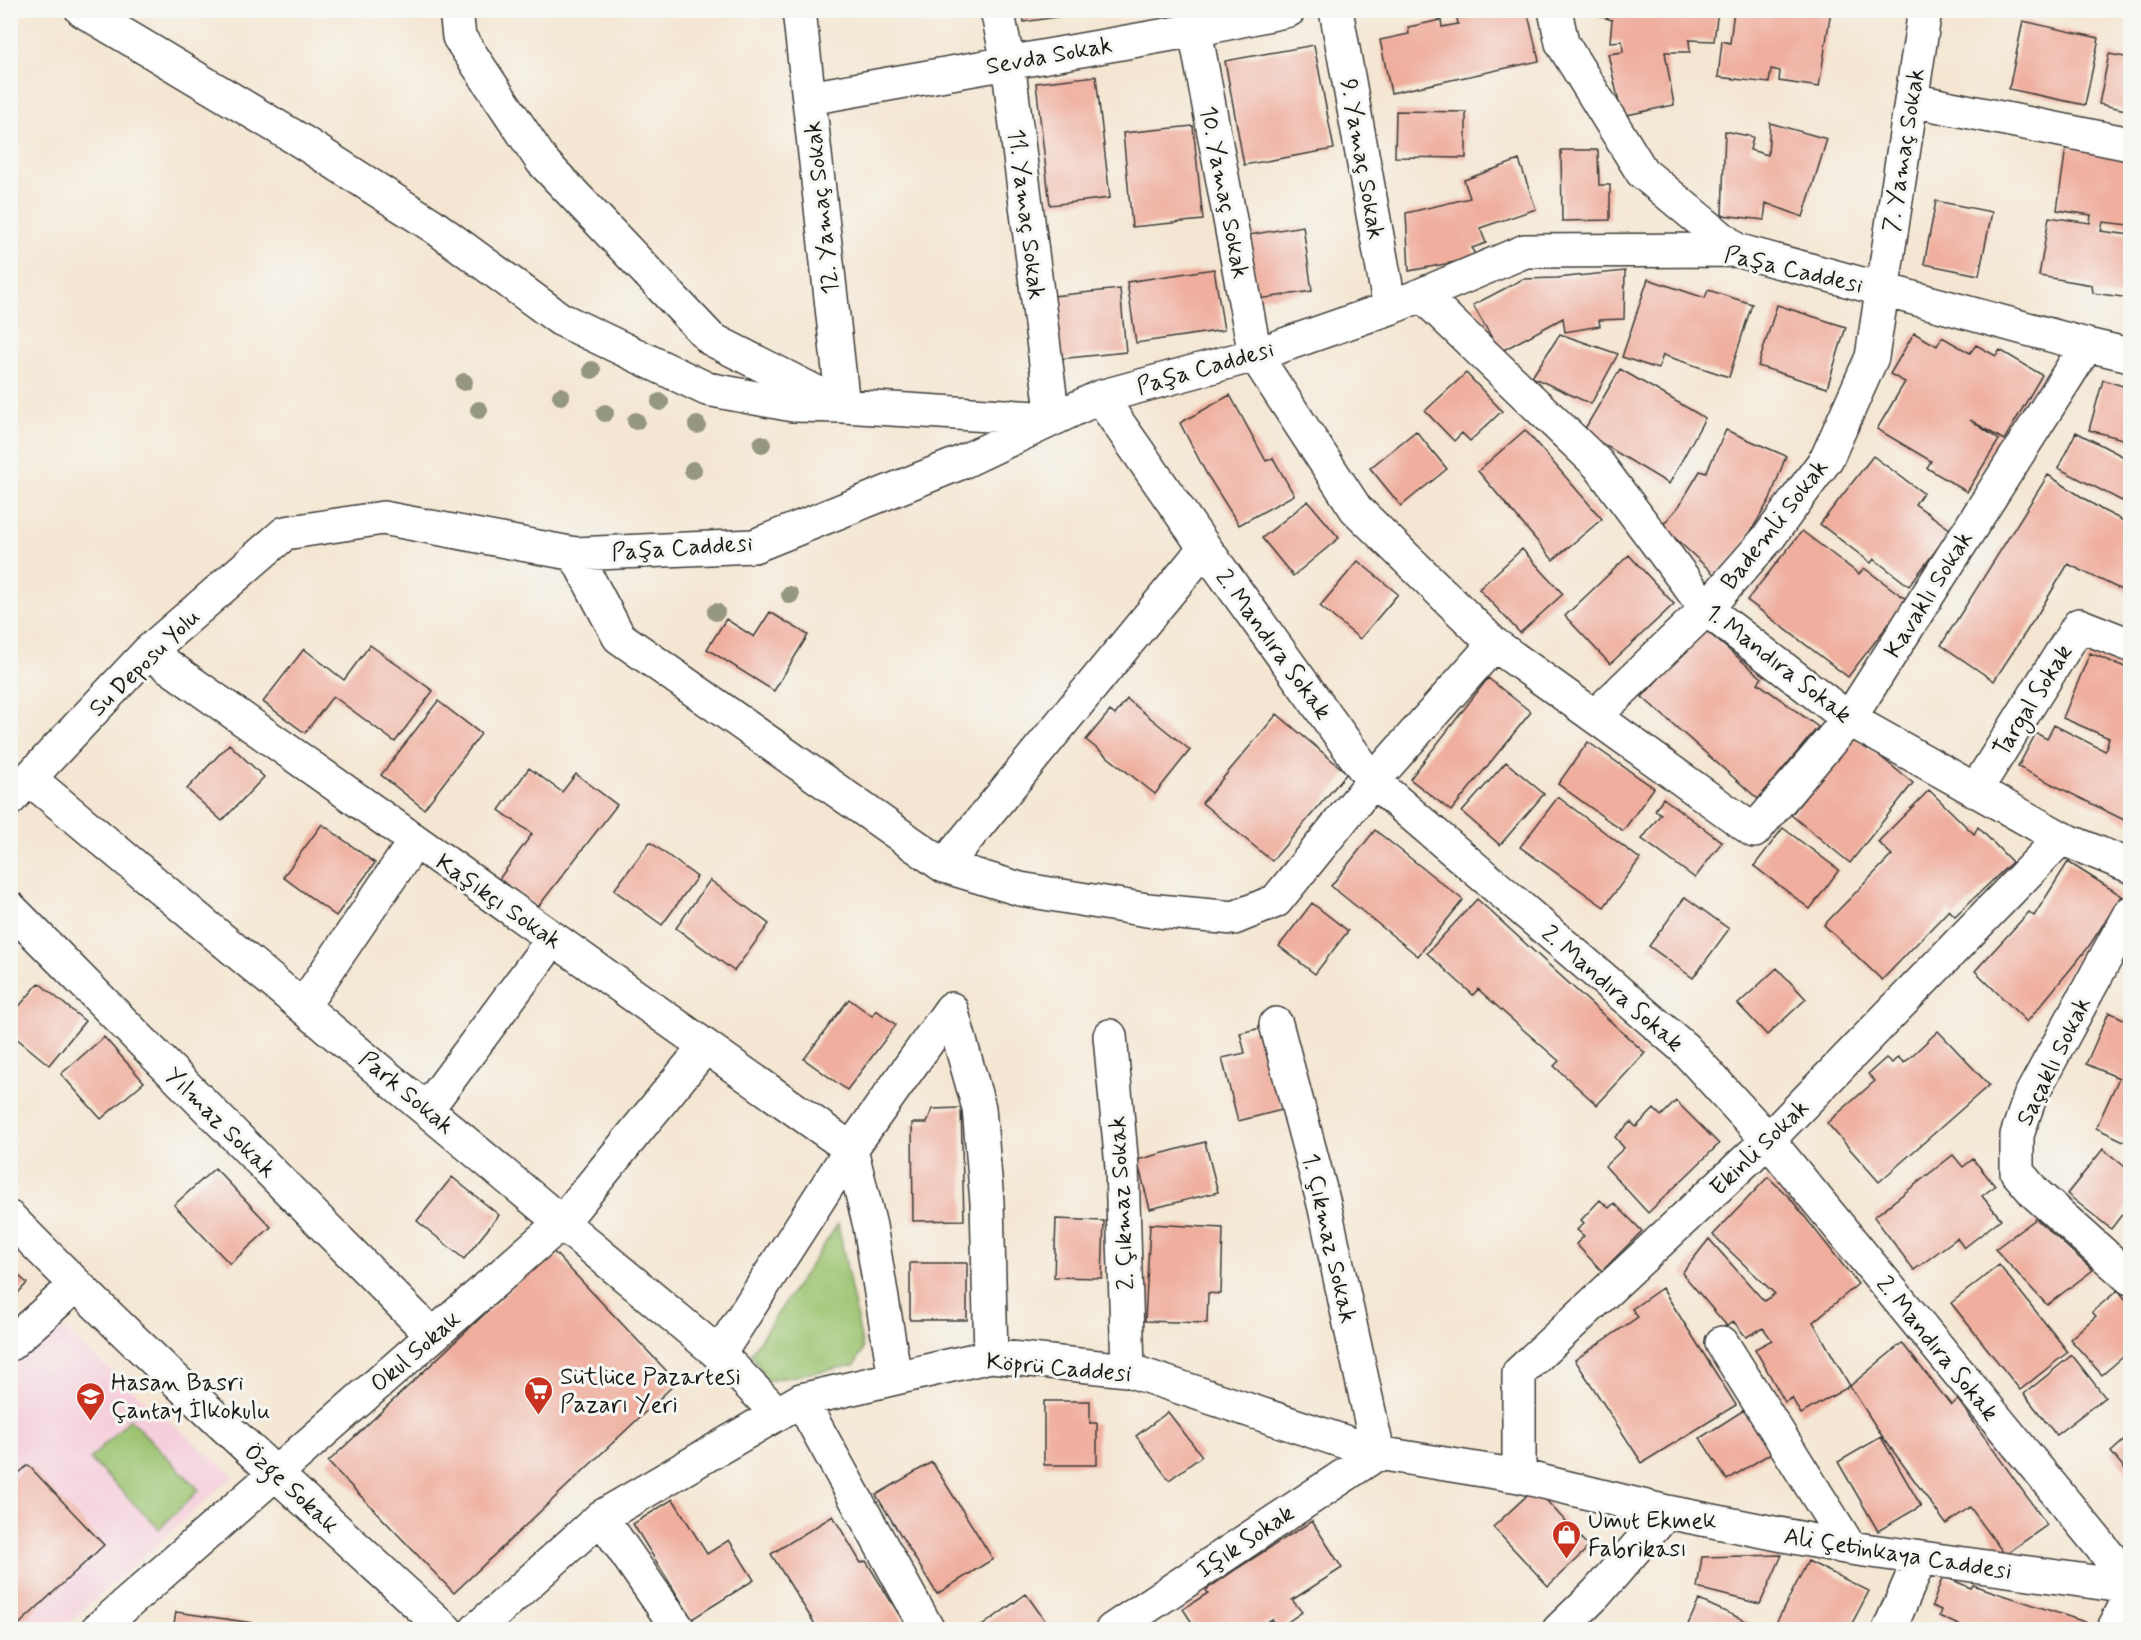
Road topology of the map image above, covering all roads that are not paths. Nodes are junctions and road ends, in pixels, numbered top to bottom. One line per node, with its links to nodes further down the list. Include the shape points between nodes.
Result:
1 (82, 10): 22 (street, via 432,225 560,319 707,389 793,405)
2 (456, 10): 22 (street, via 459,37 542,161 711,339)
3 (799, 10): 11 (street, 12. Yamaç Sokak)
4 (997, 10): 10 (street, 11. Yamaç Sokak)
5 (1289, 10): 9 (street, Sevda Sokak)
6 (1336, 10): 17 (street, 9. Yamaç Sokak)
7 (1555, 10): 14 (street, via 1562,43 1642,172)
8 (1924, 10): 12 (street, 7. Yamaç Sokak)
9 (1195, 30): 10 (street, Sevda Sokak); 19 (street, 10. Yamaç Sokak)
10 (1008, 62): 11 (street, Sevda Sokak); 23 (street, 11. Yamaç Sokak)
11 (809, 98): 22 (street, 12. Yamaç Sokak)
12 (1911, 100): 13 (street); 15 (street, 7. Yamaç Sokak)
13 (2130, 144)
14 (1736, 250): 15 (street, Paşa Caddesi); 16 (street, Paşa Caddesi, via 1525,251)
15 (1881, 289): 18 (street, Paşa Caddesi); 27 (street, Bademli Sokak, via 1872,357 1827,458 1769,537)
16 (1422, 295): 17 (street, Paşa Caddesi); 27 (street, 1. Mandıra Sokak, via 1598,464)
17 (1390, 308): 19 (street, Paşa Caddesi)
18 (2087, 345): 20 (street, Paşa Caddesi); 32 (street, Kavaklı Sokak)
19 (1255, 355): 21 (street, Paşa Caddesi); 28 (street, via 1356,509)
20 (2130, 355)
21 (1100, 397): 23 (street, Paşa Caddesi); 25 (street, 2. Mandıra Sokak)
22 (843, 406): 23 (street)
23 (1053, 419): 26 (street, Paşa Caddesi, via 960,463 754,546)
24 (285, 533): 26 (street, Paşa Caddesi, via 383,518); 30 (street, Su Deposu Yolu)
25 (1205, 548): 33 (street, 2. Mandıra Sokak); 38 (street)
26 (575, 554): 38 (street, via 619,637)
27 (1706, 609): 31 (street, Bademli Sokak); 32 (street, 1. Mandıra Sokak)
28 (1494, 644): 31 (street); 33 (street)
29 (2130, 645): 35 (street, Targal Sokak, via 2079,625)
30 (148, 652): 34 (street, Su Deposu Yolu); 37 (street, Kaşıkçı Sokak)
31 (1595, 716): 32 (street, Kavaklı Sokak, via 1754,831)
32 (1849, 719): 35 (street, 1. Mandıra Sokak)
33 (1373, 781): 38 (street, via 1276,901 1234,918 1147,910 1020,889); 48 (street, 2. Mandıra Sokak, via 1684,1048)
34 (20, 789): 43 (street, Park Sokak)
35 (1976, 790): 36 (street, 1. Mandıra Sokak)
36 (2061, 838): 39 (street, 1. Mandıra Sokak); 48 (street, Ekinli Sokak)
37 (415, 841): 42 (street, Kaşıkçı Sokak); 43 (street)
38 (944, 866)
39 (2130, 866)
40 (10, 908): 54 (street, Yılmaz Sokak)
41 (2130, 913): 52 (street, Saçaklı Sokak, via 2030,1097 2017,1135 2018,1172 2035,1193)
42 (553, 939): 46 (street, Kaşıkçı Sokak); 47 (street)
43 (303, 1006): 47 (street, Park Sokak)
44 (1276, 1024): 62 (street, 1. Çıkmaz Sokak, via 1324,1204)
45 (1110, 1036): 59 (street, 2. Çıkmaz Sokak, via 1122,1167)
46 (705, 1047): 49 (street, Kaşıkçı Sokak); 51 (street, Okul Sokak)
47 (427, 1109): 51 (street, Park Sokak)
48 (1768, 1140): 64 (street, Ekinli Sokak, via 1520,1373); 69 (street, 2. Mandıra Sokak)
49 (850, 1149): 57 (street); 58 (street, via 951,1009 979,1107 987,1202); 60 (street, via 870,1226)
50 (10, 1218): 53 (street, Özge Sokak)
51 (562, 1222): 54 (street, Okul Sokak); 57 (street, Park Sokak)
52 (2130, 1278)
53 (76, 1285): 56 (street); 63 (street, Özge Sokak)
54 (432, 1335): 63 (street, Okul Sokak)
55 (1722, 1343): 67 (street)
56 (10, 1344)
57 (719, 1354): 61 (street, Park Sokak)
58 (991, 1356): 59 (street, Köprü Caddesi); 60 (street, Köprü Caddesi)
59 (1128, 1370): 62 (street, Köprü Caddesi)
60 (895, 1378): 61 (street, Köprü Caddesi)
61 (789, 1406): 66 (street, Köprü Caddesi); 77 (street)
62 (1378, 1453): 64 (street, Köprü Caddesi); 78 (street, Işık Sokak)
63 (276, 1474): 73 (street, Okul Sokak); 74 (street, Özge Sokak)
64 (1519, 1476): 65 (street, Köprü Caddesi)
65 (1667, 1512): 67 (street, Ali Çetinkaya Caddesi); 71 (street)
66 (601, 1517): 75 (street, Köprü Caddesi); 76 (street)
67 (1850, 1548): 68 (street, Ali Çetinkaya Caddesi)
68 (1920, 1559): 70 (street, Ali Çetinkaya Caddesi); 81 (street)
69 (2130, 1582)
70 (2130, 1587)
71 (1596, 1594): 79 (street); 80 (street)
72 (2130, 1597): 82 (street)
73 (97, 1629)
74 (446, 1629)
75 (476, 1629)
76 (679, 1629)
77 (928, 1629)
78 (1112, 1629)
79 (1559, 1629)
80 (1597, 1629)
81 (1889, 1629)
82 (2113, 1629)

